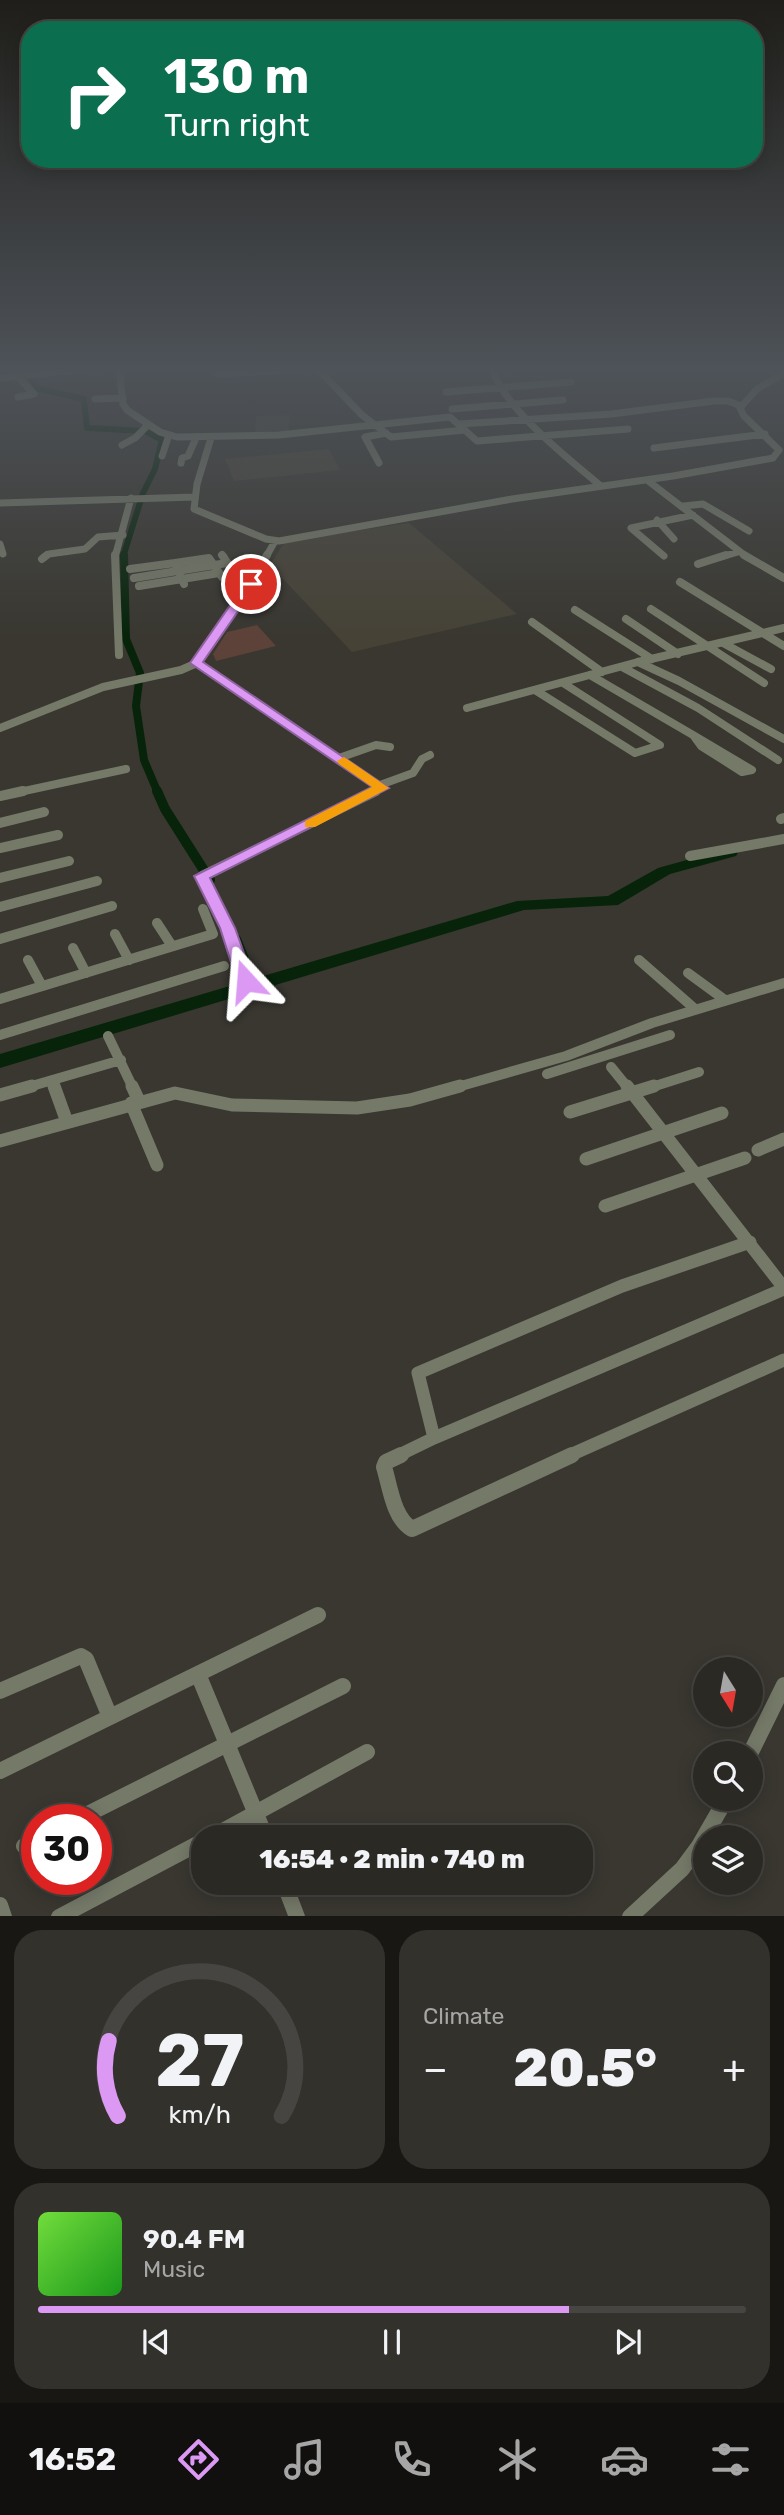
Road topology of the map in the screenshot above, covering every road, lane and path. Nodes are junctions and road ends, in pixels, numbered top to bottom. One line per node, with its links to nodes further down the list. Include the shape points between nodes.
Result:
1 (184, 457): 6 (street)
2 (206, 457): 10 (street)
3 (376, 457): 7 (street)
4 (568, 457): 9 (street)
5 (773, 457): 8 (street)
6 (181, 463)
7 (379, 463)
8 (647, 480): 9 (street); 13 (street)
9 (601, 486): 19 (street)
10 (195, 496): 11 (street); 19 (street, via 197,512)
11 (137, 498): 12 (street); 17 (street)
12 (0, 503)
13 (683, 506): 14 (street); 16 (street, via 705,505)
14 (693, 514): 15 (street); 21 (street)
15 (657, 520): 18 (street); 23 (street, via 631,528)
16 (749, 531)
17 (122, 534): 24 (street, via 98,537 85,549); 44 (street, via 114,560)
18 (674, 539)
19 (275, 541): 26 (street)
20 (0, 544): 22 (street)
21 (741, 553): 27 (street); 31 (street)
22 (3, 554)
23 (664, 556)
24 (41, 559)
25 (174, 563): 28 (street, via 206,558); 29 (street); 30 (street)
26 (264, 563): 28 (street, via 231,568 225,559); 47 (street)
27 (698, 564)
28 (214, 565): 30 (street); 30 (street, via 220,575)
29 (130, 569)
30 (182, 578): 32 (street)
31 (784, 578)
32 (137, 582)
33 (680, 582): 39 (street)
34 (651, 609): 42 (street)
35 (575, 610): 45 (street)
36 (626, 619): 43 (street)
37 (532, 622): 50 (street)
38 (784, 628): 39 (street)
39 (764, 633): 40 (street); 41 (street)
40 (723, 643): 42 (street); 49 (street)
41 (784, 646)
42 (709, 647): 43 (street); 53 (street)
43 (678, 654): 45 (street)
44 (119, 655)
45 (652, 659): 46 (street)
46 (638, 662): 48 (street); 58 (street)
47 (197, 663): 56 (street, via 103,687); 61 (street)
48 (622, 667): 50 (street); 62 (street, via 698,708)
49 (771, 669)
50 (602, 672): 51 (street)
51 (590, 675): 52 (street); 57 (street)
52 (563, 683): 54 (street); 54 (street, via 660,745 635,753)
53 (764, 684)
54 (535, 690): 55 (street)
55 (467, 708)
56 (0, 728)
57 (692, 734): 57 (street, via 701,746 742,772 752,770)
58 (784, 739)
59 (390, 747): 61 (street, via 376,745)
60 (430, 755): 64 (street, via 413,773)
61 (340, 758): 64 (street)
62 (778, 760)
63 (126, 769): 65 (street)
64 (380, 785): 89 (street, via 382,788 208,874)
65 (0, 796)
66 (44, 812): 67 (street)
67 (0, 823)
68 (58, 835): 70 (street)
69 (784, 839): 71 (street)
70 (0, 848)
71 (690, 856)
72 (69, 861): 73 (street)
73 (0, 878)
74 (97, 881): 76 (street)
75 (112, 906): 80 (street)
76 (0, 907)
77 (203, 909): 81 (street, via 213,934)
78 (157, 923): 81 (street)
79 (115, 934): 84 (street)
80 (0, 939)
81 (172, 946): 84 (street)
82 (72, 948): 87 (street)
83 (28, 960): 91 (street)
84 (129, 960): 87 (street)
85 (639, 960): 94 (street)
86 (224, 966): 96 (street)
87 (86, 973): 91 (street)
88 (688, 974): 93 (street)
89 (246, 981)
90 (784, 983): 93 (street)
91 (42, 986): 92 (street)
92 (0, 999)
93 (725, 1000): 94 (street)
94 (695, 1009): 99 (street)
95 (0, 1026): 96 (street)
96 (0, 1034)
97 (670, 1035): 101 (street)
98 (108, 1036): 100 (street)
99 (594, 1046): 101 (street); 107 (street, via 441,1092 366,1107 232,1105 175,1093)
100 (121, 1060): 104 (street); 107 (street)
101 (606, 1061): 103 (street); 105 (street)
102 (699, 1072): 105 (street)
103 (547, 1074)
104 (51, 1080): 106 (street); 110 (street)
105 (633, 1093): 108 (street); 111 (street)
106 (0, 1095)
107 (135, 1102): 110 (street); 117 (street)
108 (570, 1112)
109 (722, 1113): 111 (street)
110 (67, 1122): 112 (street)
111 (665, 1132): 116 (street); 118 (street)
112 (1, 1139)
113 (784, 1139): 114 (street)
114 (758, 1150)
115 (745, 1158): 118 (street)
116 (586, 1159)
117 (158, 1165)
118 (698, 1175): 119 (street); 120 (street)
119 (605, 1206)
120 (750, 1242): 121 (street); 123 (street, via 622,1286 418,1373)
121 (784, 1288): 123 (street)
122 (784, 1360): 123 (street, via 413,1529 400,1515 384,1467)
123 (434, 1438)
124 (317, 1615): 125 (street)
125 (198, 1674): 129 (street); 131 (street)
126 (784, 1685): 130 (street)
127 (343, 1686): 131 (street)
128 (0, 1691): 129 (street, via 81,1656)
129 (110, 1717): 133 (street)
130 (756, 1741)
131 (228, 1745): 134 (street); 136 (street)
132 (368, 1752): 136 (street)
133 (0, 1772)
134 (108, 1804)
135 (719, 1811): 145 (street, via 682,1869)
136 (256, 1814): 137 (street); 138 (street)
137 (235, 1825)
138 (260, 1825)
139 (191, 1847): 143 (street)
140 (289, 1895): 144 (street)
141 (0, 1905): 142 (street)
142 (4, 1916)
143 (59, 1916)
144 (298, 1916)
145 (631, 1916)

